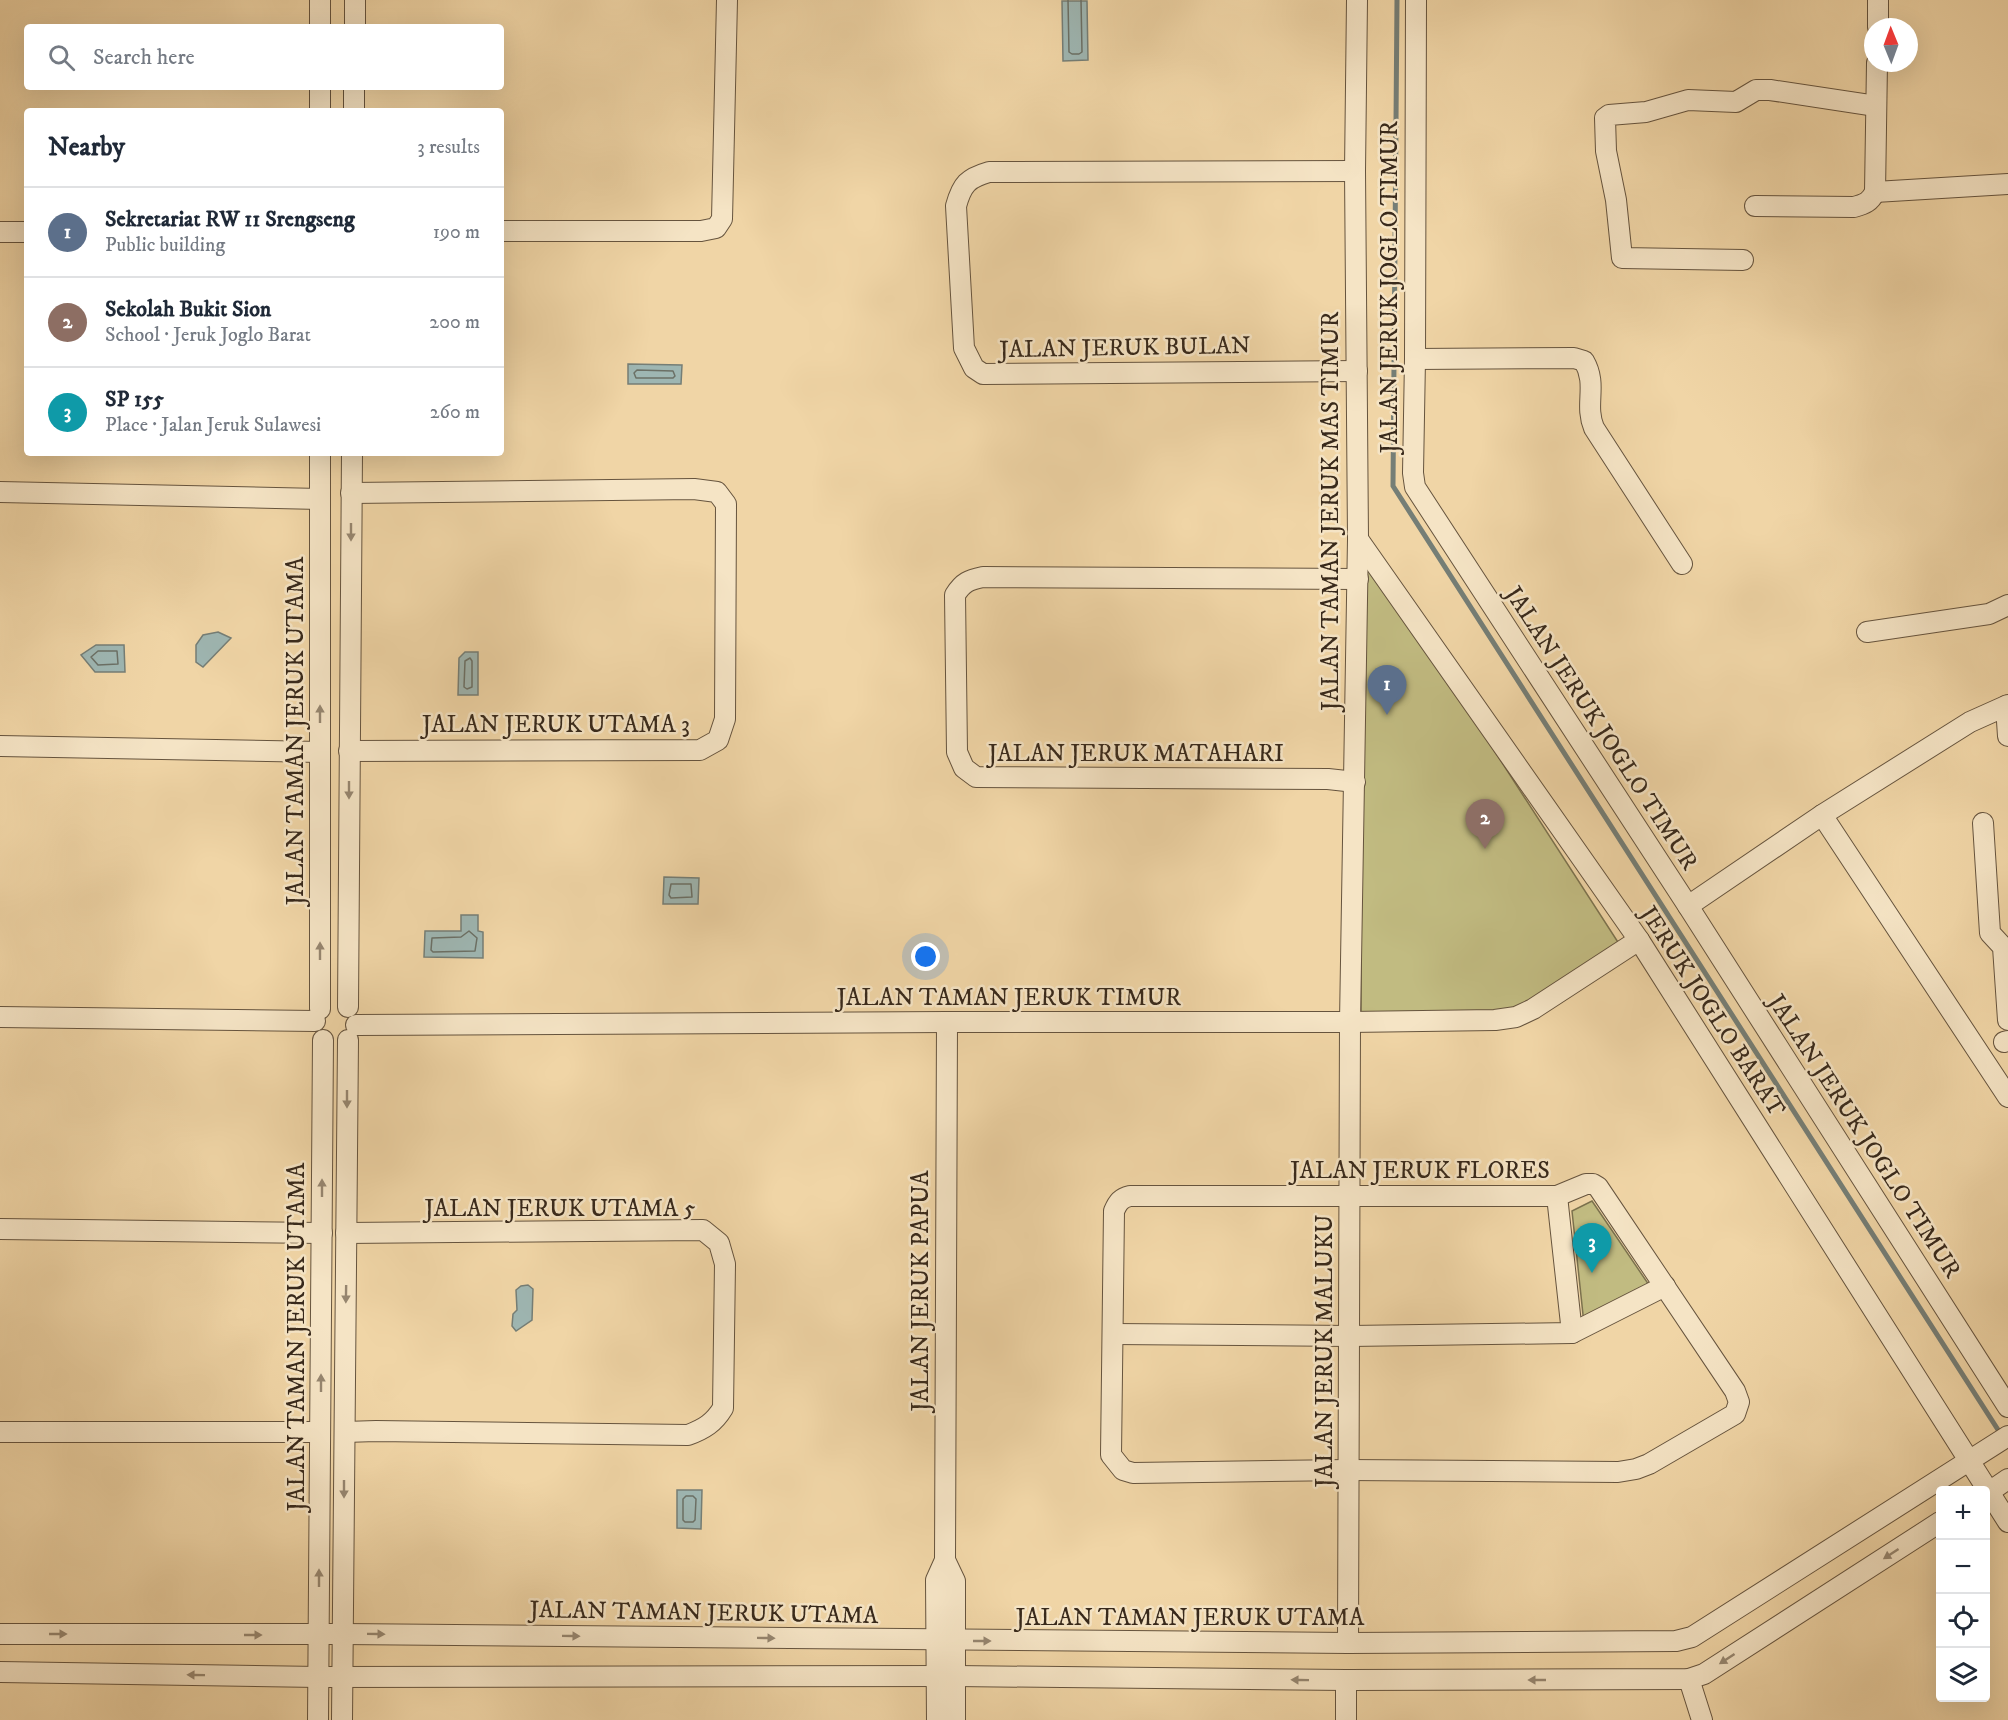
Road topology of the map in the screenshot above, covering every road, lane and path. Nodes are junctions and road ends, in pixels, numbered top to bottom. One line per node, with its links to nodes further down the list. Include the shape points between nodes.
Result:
1 (320, 0): 8 (street)
2 (355, 0): 9 (street)
3 (727, 0): 20 (street, via 722,219 716,228)
4 (1357, 0): 16 (street, JALAN TAMAN JERUK MAS TIMUR)
5 (1416, 0): 24 (street, JALAN JERUK JOGLO TIMUR)
6 (1878, 0): 7 (street)
7 (1878, 18)
8 (320, 24)
9 (355, 24)
10 (1877, 72): 13 (street)
11 (320, 90): 14 (street)
12 (354, 90): 15 (street)
13 (1876, 106): 18 (street); 23 (street, via 1756,90 1736,102 1688,100 1605,118 1605,151 1616,201 1622,258)
14 (320, 108)
15 (354, 108)
16 (1355, 171): 25 (street, JALAN TAMAN JERUK MAS TIMUR); 25 (street, JALAN JERUK BULAN, via 989,172 972,177 960,191 956,206 964,348 974,368 983,374)
17 (2008, 184): 18 (street)
18 (1875, 192): 19 (street, via 1871,200 1854,207)
19 (1755, 206)
20 (504, 231)
21 (0, 232): 22 (street)
22 (24, 232)
23 (1743, 260)
24 (1415, 359): 32 (street, via 1584,361 1592,381 1589,412 1594,428); 44 (street, JALAN JERUK JOGLO TIMUR, via 1415,486)
25 (1357, 371): 31 (street, JALAN TAMAN JERUK MAS TIMUR)
26 (320, 456): 30 (street, JALAN TAMAN JERUK UTAMA)
27 (352, 456): 29 (street)
28 (0, 492): 30 (street)
29 (351, 493): 39 (street, one-way to 39); 39 (street, JALAN JERUK UTAMA 3, via 694,489 717,492 726,504 725,719 718,740 699,750)
30 (320, 499): 40 (street, JALAN TAMAN JERUK UTAMA, one-way to 30)
31 (1358, 539): 33 (street, JALAN TAMAN JERUK MAS TIMUR); 45 (street, JERUK JOGLO BARAT)
32 (1682, 564)
33 (1358, 579): 41 (street, JALAN TAMAN JERUK MAS TIMUR); 41 (street, JALAN JERUK MATAHARI, via 983,577 967,580 955,595 957,752 964,768 976,777)
34 (2008, 605): 35 (street, via 1989,614)
35 (1867, 632)
36 (2007, 705): 37 (street); 42 (street, via 1970,722)
37 (2008, 736)
38 (0, 746): 40 (street)
39 (350, 751): 46 (street, one-way to 46)
40 (320, 752): 47 (street, JALAN TAMAN JERUK UTAMA, one-way to 40)
41 (1355, 782): 51 (street, JALAN TAMAN JERUK MAS TIMUR)
42 (1822, 815): 44 (street); 54 (street)
43 (1983, 823): 49 (street, via 1990,933 2003,947)
44 (1688, 906): 64 (street, JALAN JERUK JOGLO TIMUR)
45 (1639, 940): 51 (street, JALAN TAMAN JERUK TIMUR, via 1516,1017); 69 (street, JERUK JOGLO BARAT)
46 (348, 1007): 47 (street, via 333,1003); 52 (street, via 353,1011)
47 (317, 1015): 48 (street); 53 (street, via 318,1035)
48 (0, 1017)
49 (2008, 1020)
50 (947, 1022): 51 (street, JALAN TAMAN JERUK TIMUR); 52 (street, JALAN TAMAN JERUK TIMUR); 76 (street, JALAN JERUK PAPUA)
51 (1350, 1022): 56 (street, JALAN JERUK MALUKU)
52 (352, 1033): 53 (street, via 340,1044); 59 (street, JALAN TAMAN JERUK UTAMA, one-way to 59)
53 (323, 1040): 58 (street, JALAN TAMAN JERUK UTAMA, one-way to 53)
54 (2008, 1097)
55 (1557, 1196): 56 (street, JALAN JERUK FLORES); 60 (street, JALAN JERUK FLORES, via 1586,1184 1598,1187); 61 (street)
56 (1350, 1197): 62 (street, JALAN JERUK FLORES, via 1123,1198 1114,1211); 63 (street, JALAN JERUK MALUKU)
57 (0, 1229): 58 (street)
58 (322, 1233): 66 (street, JALAN TAMAN JERUK UTAMA, one-way to 58)
59 (346, 1233): 67 (street, JALAN TAMAN JERUK UTAMA, one-way to 67); 67 (street, JALAN JERUK UTAMA 5, via 703,1230 719,1243 725,1264 723,1408 703,1430 688,1435)
60 (1665, 1286): 61 (street); 70 (street, JALAN JERUK FLORES, via 1735,1391 1739,1402 1735,1414 1725,1420 1649,1464 1618,1472)
61 (1572, 1333): 63 (street)
62 (1114, 1334): 63 (street); 70 (street, JALAN JERUK FLORES, via 1111,1455 1123,1470)
63 (1350, 1336): 70 (street, JALAN JERUK MALUKU)
64 (2008, 1407)
65 (0, 1432): 66 (street)
66 (320, 1432): 79 (street, JALAN TAMAN JERUK UTAMA, one-way to 66)
67 (345, 1432): 78 (street, JALAN TAMAN JERUK UTAMA, one-way to 78)
68 (2008, 1436): 69 (street, JALAN TAMAN JERUK UTAMA)
69 (1976, 1456): 71 (street, JALAN TAMAN JERUK UTAMA); 72 (street, JERUK JOGLO BARAT)
70 (1348, 1470): 81 (street, JALAN JERUK MALUKU)
71 (1946, 1486)
72 (1996, 1487): 74 (street, JERUK JOGLO BARAT)
73 (1936, 1492): 81 (street, JALAN TAMAN JERUK UTAMA, via 1684,1640)
74 (2008, 1522)
75 (1936, 1525): 86 (street, one-way to 86, via 1704,1674)
76 (945, 1560): 80 (street, JALAN JERUK PAPUA, via 936,1580); 80 (street, JALAN JERUK PAPUA, via 955,1581 955,1618)
77 (0, 1634): 79 (street, JALAN TAMAN JERUK UTAMA, one-way to 79)
78 (343, 1634): 79 (street, JALAN TAMAN JERUK UTAMA); 80 (street, JALAN TAMAN JERUK UTAMA, one-way to 80); 85 (street, JALAN TAMAN JERUK UTAMA)
79 (319, 1635): 84 (street, JALAN TAMAN JERUK UTAMA)
80 (945, 1640): 81 (street, JALAN TAMAN JERUK UTAMA, one-way to 81); 83 (street, JALAN JERUK PAPUA)
81 (1348, 1643)
82 (0, 1672): 84 (street, one-way to 82)
83 (946, 1676): 85 (street); 87 (street, one-way to 83); 90 (street); 91 (street)
84 (319, 1677): 85 (street); 88 (street, JALAN TAMAN JERUK UTAMA)
85 (343, 1677): 89 (street, JALAN TAMAN JERUK UTAMA)
86 (1689, 1679): 87 (street, one-way to 87); 93 (street)
87 (1346, 1680): 92 (street)
88 (318, 1720)
89 (342, 1720)
90 (937, 1720)
91 (955, 1720)
92 (1346, 1720)
93 (1702, 1720)

